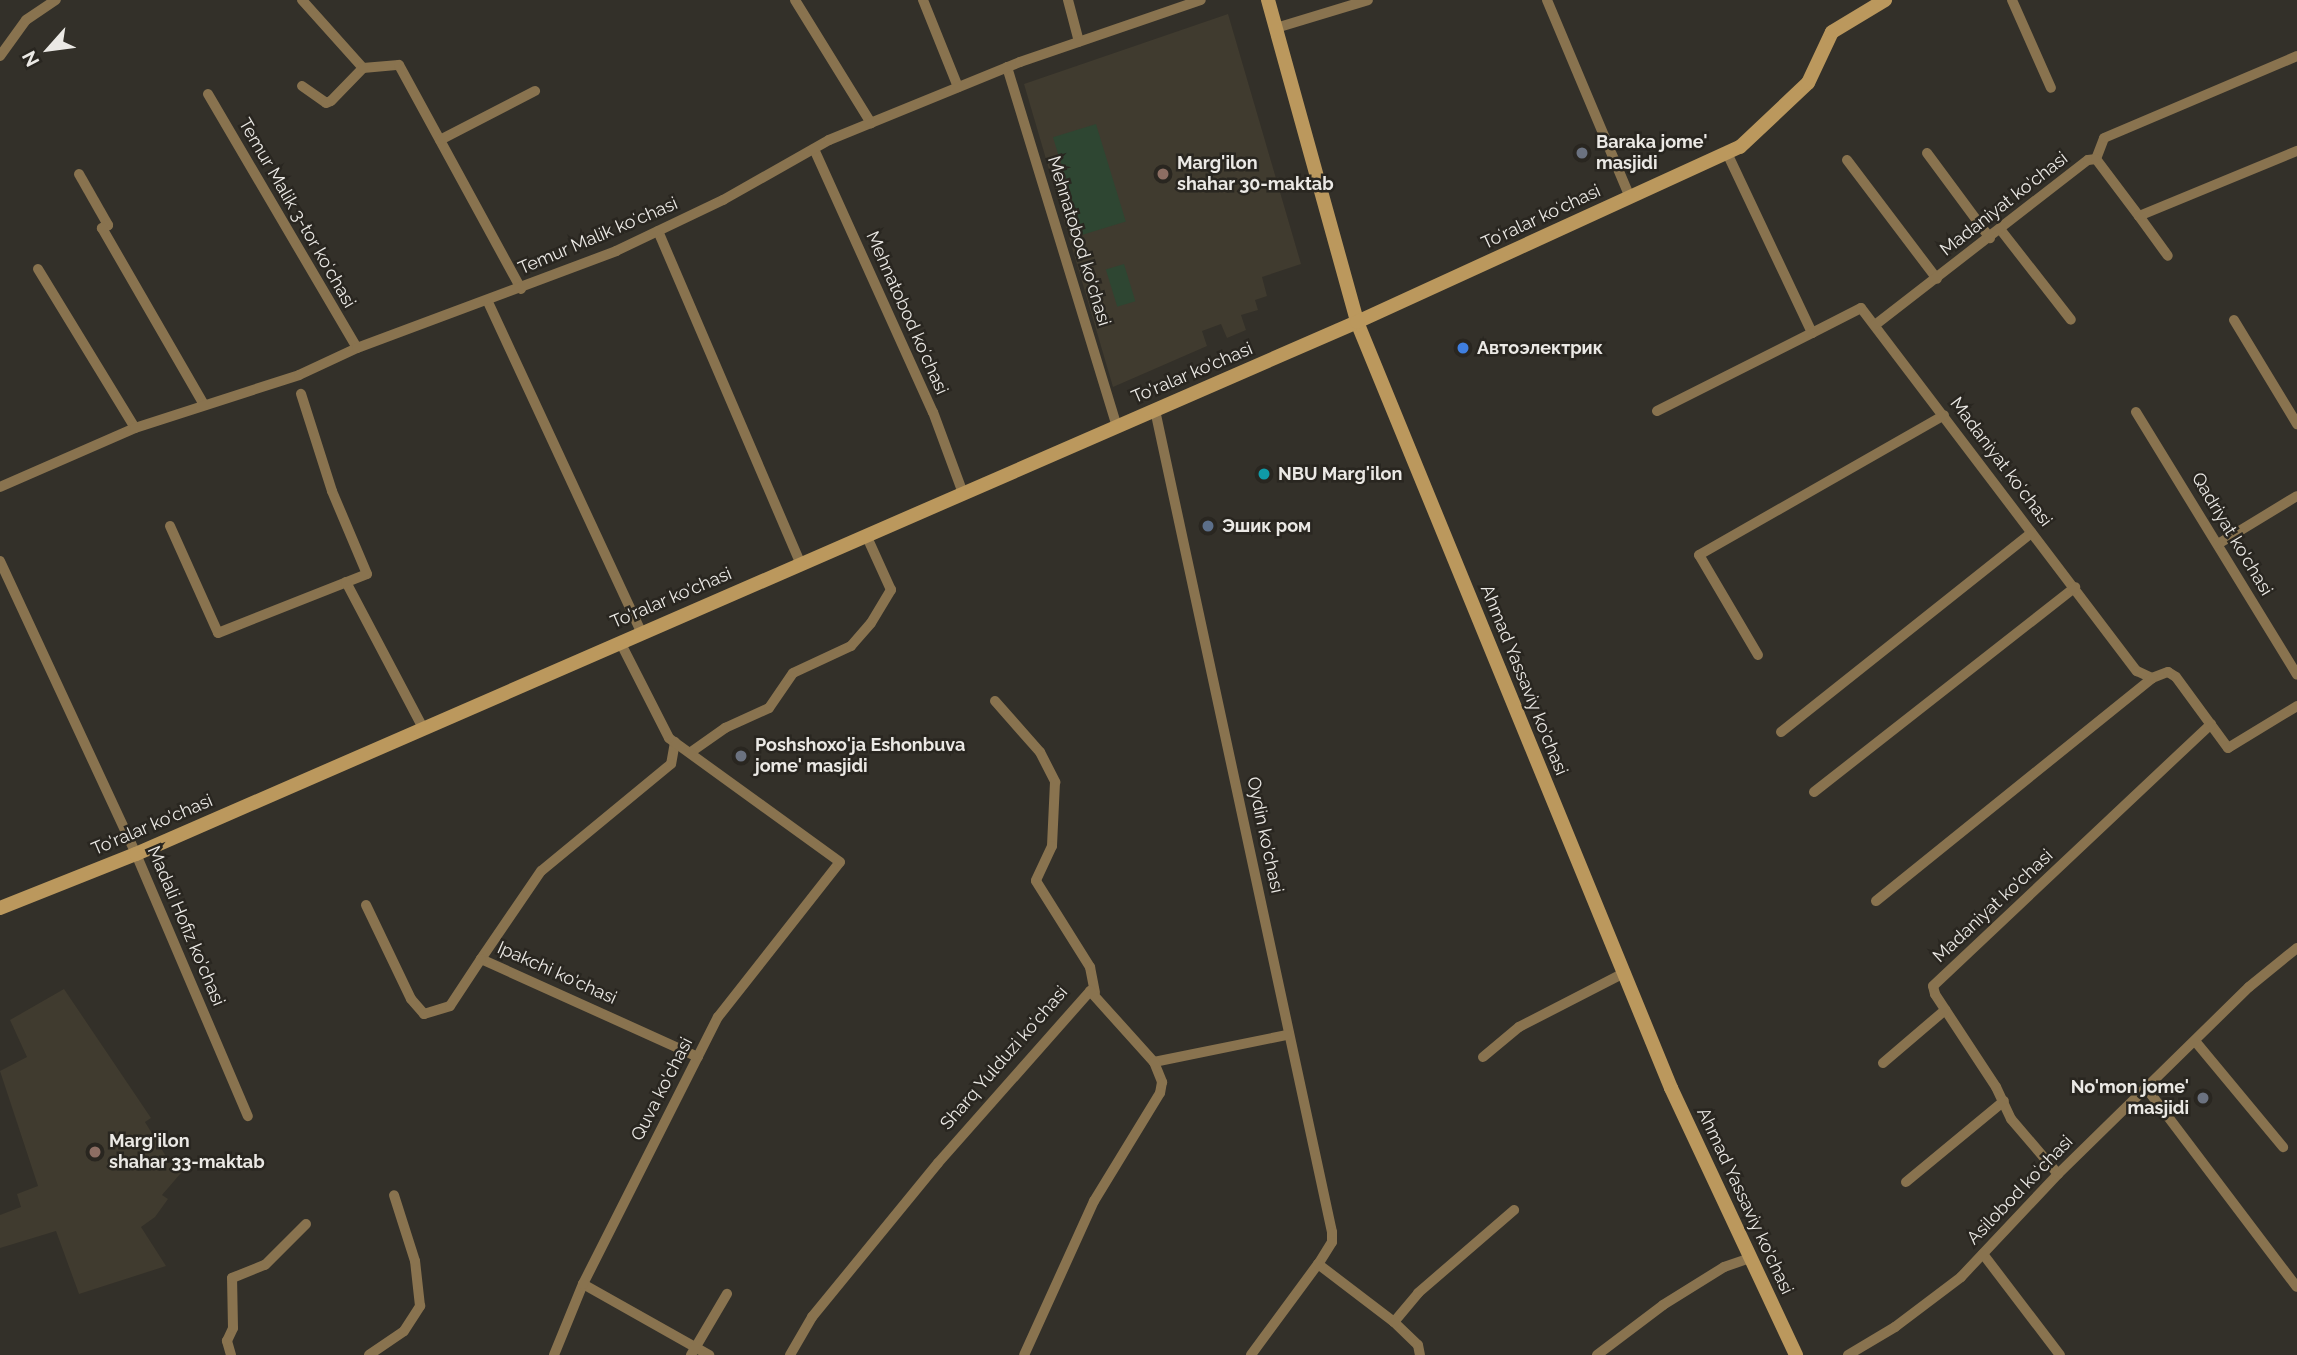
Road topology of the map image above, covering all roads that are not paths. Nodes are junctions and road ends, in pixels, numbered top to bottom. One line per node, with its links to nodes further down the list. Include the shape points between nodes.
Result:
1 (56, 0): 14 (street, via 26,20)
2 (302, 0): 17 (street)
3 (795, 0): 23 (street)
4 (923, 0): 19 (street)
5 (1068, 0): 13 (street)
6 (1201, 0): 13 (street, Temur Malik koʻchasi)
7 (1268, 0): 12 (street, Ahmad Yassaviy ko'chasi)
8 (1368, 0): 12 (street)
9 (1546, 0): 32 (street)
10 (1885, 0): 27 (street, Toʻralar koʻchasi, via 1832,33 1808,83 1740,147)
11 (2012, 0): 20 (street)
12 (1276, 28): 44 (street, Ahmad Yassaviy ko'chasi)
13 (1079, 42): 16 (street, Temur Malik koʻchasi)
14 (0, 56)
15 (2297, 56): 29 (street, via 2104,138)
16 (1007, 67): 19 (street, Temur Malik koʻchasi); 55 (street, Mehnatobod ko‘chasi)
17 (363, 68): 18 (street, via 326,103); 24 (street, via 399,65)
18 (302, 86)
19 (958, 88): 23 (street, Temur Malik koʻchasi)
20 (2051, 88)
21 (535, 91): 24 (street)
22 (208, 94): 47 (street, Temur Malik 3-tor koʻchasi)
23 (871, 123): 25 (street, Temur Malik koʻchasi)
24 (440, 140): 40 (street)
25 (814, 149): 35 (street, Temur Malik koʻchasi); 58 (street, Mehnatobod koʻchasi, via 933,412)
26 (2297, 151): 33 (street)
27 (1727, 153): 32 (street, Toʻralar koʻchasi); 46 (street)
28 (1927, 153): 36 (street)
29 (2096, 159): 33 (street, Madaniyat ko'chasi); 34 (street, Madaniyat ko'chasi)
30 (1847, 160): 39 (street)
31 (79, 174): 49 (street, via 108,225 102,228)
32 (1630, 197): 44 (street, Toʻralar koʻchasi)
33 (2139, 216): 37 (street, Madaniyat ko'chasi)
34 (2000, 229): 36 (street, Madaniyat ko'chasi); 42 (street)
35 (658, 231): 40 (street, Temur Malik koʻchasi); 65 (street)
36 (1990, 237): 39 (street, Madaniyat ko'chasi)
37 (2168, 256)
38 (38, 269): 56 (street)
39 (1937, 279): 45 (street, Madaniyat ko'chasi)
40 (521, 289): 41 (street, Temur Malik koʻchasi)
41 (488, 302): 47 (street, Temur Malik koʻchasi); 68 (street)
42 (2071, 320)
43 (2234, 320): 54 (street)
44 (1357, 322): 50 (street, To'ralar ko'chasi); 87 (street, Ahmad Yassaviy ko'chasi)
45 (1875, 325): 46 (street, Madaniyat koʻchasi, via 1861,308); 53 (street, Madaniyat koʻchasi)
46 (1812, 333): 51 (street)
47 (357, 348): 49 (street, Temur Malik koʻchasi, via 299,375)
48 (300, 394): 66 (street, via 332,491 367,574)
49 (204, 405): 56 (street, Temur Malik koʻchasi)
50 (1155, 410): 55 (street, To'ralar ko'chasi); 90 (street, Oydin ko'chasi)
51 (1657, 411)
52 (2136, 412): 63 (street, Qadriyat ko'chasi)
53 (1944, 415): 61 (street, Madaniyat koʻchasi); 70 (street, via 1699,555)
54 (2297, 424)
55 (1117, 426): 58 (street, To'ralar ko'chasi)
56 (135, 428): 57 (street, Temur Malik koʻchasi)
57 (0, 487)
58 (963, 493): 62 (street, To'ralar ko'chasi)
59 (2297, 496): 63 (street)
60 (170, 526): 66 (street, via 218,633)
61 (2031, 533): 67 (street, Madaniyat koʻchasi); 77 (street)
62 (866, 535): 65 (street, To'ralar ko'chasi); 79 (street, via 891,590 871,623 851,646 793,673 769,708)
63 (2218, 544): 71 (street, Qadriyat ko'chasi)
64 (0, 561): 81 (street, Madali Hofiz ko'chasi)
65 (800, 563): 68 (street, To'ralar ko'chasi)
66 (346, 582): 76 (street)
67 (2075, 587): 72 (street, Madaniyat koʻchasi, via 2137,671); 80 (street)
68 (641, 632): 69 (street, To'ralar ko'chasi)
69 (620, 642): 76 (street, To'ralar ko'chasi); 78 (street, via 662,730)
70 (1758, 655)
71 (2297, 675)
72 (2152, 678): 75 (street, Madaniyat koʻchasi, via 2168,672 2176,677); 82 (street)
73 (995, 701): 88 (street, via 1040,752 1055,782 1052,846 1036,881 1090,967)
74 (2297, 706): 75 (street, Madaniyat koʻchasi, via 2228,748)
75 (2211, 724): 89 (street, Madaniyat ko'chasi, via 1933,986)
76 (423, 728): 81 (street, To'ralar ko'chasi)
77 (1781, 732)
78 (676, 742): 79 (street); 86 (street, Ipakchi ko'chasi, via 671,764 541,871)
79 (691, 752): 92 (street, Quva ko'chasi, via 840,863 718,1017)
80 (1814, 792)
81 (136, 853): 84 (street, To'ralar ko'chasi); 98 (street, Madali Hofiz ko'chasi)
82 (1876, 901)
83 (366, 905): 86 (street, via 411,999 424,1014 450,1006)
84 (0, 908)
85 (2297, 948): 91 (street, Asilobod koʻchasi, via 2249,987)
86 (481, 959): 92 (street, Ipakchi ko'chasi)
87 (1624, 973): 93 (street, via 1519,1027); 106 (street, Ahmad Yassaviy ko'chasi, via 1671,1088)
88 (1095, 993): 94 (street, Sharq Yulduzi koʻchasi); 117 (street, Sharq Yulduzi koʻchasi, via 1084,992 937,1163 812,1317)
89 (1945, 1010): 95 (street); 97 (street, Madaniyat ko'chasi)
90 (1287, 1035): 94 (street); 107 (street, Oydin ko'chasi, via 1332,1232 1332,1242)
91 (2195, 1041): 96 (street, Asilobod koʻchasi); 99 (street)
92 (698, 1057): 108 (street, Quva ko'chasi)
93 (1483, 1057)
94 (1154, 1062): 118 (street, via 1162,1082 1160,1093 1094,1201)
95 (1882, 1063)
96 (2147, 1089): 100 (street, Asilobod koʻchasi); 109 (street)
97 (2004, 1101): 100 (street, Madaniyat ko'chasi, via 2011,1119); 101 (street)
98 (248, 1116)
99 (2283, 1147)
100 (2058, 1174): 105 (street, Asilobod koʻchasi)
101 (1906, 1182)
102 (394, 1195): 114 (street, via 415,1261 420,1306 404,1331)
103 (1514, 1210): 111 (street, via 1418,1293)
104 (306, 1224): 113 (street, via 265,1265 232,1278 233,1328 227,1341)
105 (1983, 1254): 123 (street, Asilobod koʻchasi, via 1895,1327); 124 (street)
106 (1750, 1258): 121 (street, via 1724,1267 1662,1305); 122 (street, Ahmad Yassaviy ko'chasi)
107 (1318, 1264): 111 (street); 119 (street, Oydin ko'chasi)
108 (583, 1284): 112 (street); 115 (street, Quva ko'chasi)
109 (2297, 1287)
110 (727, 1294): 112 (street)
111 (1394, 1322): 120 (street, via 1418,1345)
112 (693, 1351): 116 (street)
113 (231, 1355)
114 (369, 1355)
115 (554, 1355)
116 (709, 1355)
117 (790, 1355)
118 (1024, 1355)
119 (1251, 1355)
120 (1420, 1355)
121 (1597, 1355)
122 (1796, 1355)
123 (1848, 1355)
124 (2060, 1355)

